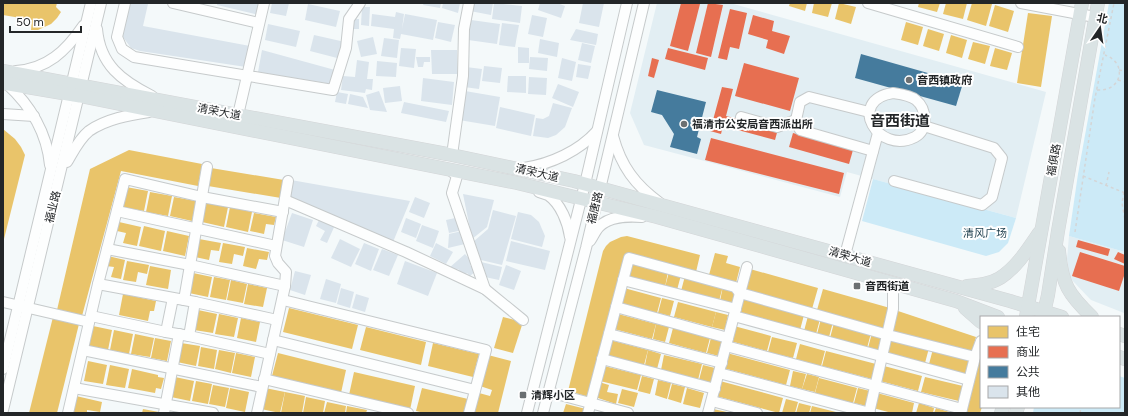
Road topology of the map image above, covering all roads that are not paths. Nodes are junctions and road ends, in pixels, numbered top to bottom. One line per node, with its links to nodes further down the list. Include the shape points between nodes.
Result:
1 (91, 3): 15 (street, 福业路)
2 (101, 3): 15 (street, 福业路)
3 (125, 3): 18 (street, via 117,37 122,49 134,57)
4 (173, 3): 16 (street)
5 (264, 3): 16 (street)
6 (360, 3): 18 (street, via 349,19 346,48 333,90)
7 (469, 3): 33 (street, via 464,29 463,76)
8 (627, 3): 29 (street, 福唐路)
9 (644, 3): 31 (street, 福唐路)
10 (868, 3): 17 (street)
11 (1021, 3): 13 (street)
12 (1098, 3): 14 (main road, 福俱路)
13 (1081, 9): 14 (street); 51 (main road, 福俱路)
14 (1095, 17): 53 (main road, 福俱路)
15 (91, 22): 19 (street, via 51,61); 20 (street, 福业路); 21 (street, via 104,56 112,68)
16 (260, 23): 18 (street)
17 (1018, 47)
18 (247, 76): 24 (street)
19 (6, 77): 20 (main road, 清荣大道); 25 (street)
20 (76, 90): 21 (main road, 清荣大道); 37 (street, 福业路)
21 (158, 105): 24 (main road, 清荣大道); 35 (main road, 清荣大道); 37 (street, via 106,122 88,132)
22 (869, 112): 27 (street, via 810,97 800,102); 28 (street, via 880,96 892,93 907,96 916,100 924,112); 30 (street, via 871,124)
23 (3, 114): 25 (street)
24 (238, 115): 33 (main road, 清荣大道)
25 (34, 116): 37 (street, via 43,132)
26 (741, 117): 27 (street, via 777,127)
27 (796, 120): 32 (street, via 800,130)
28 (924, 126): 30 (street, via 917,135 898,142); 39 (street, via 994,148 1002,158 992,197 982,205)
29 (597, 131): 36 (street, via 588,142 576,149 548,162); 41 (street, 福唐路)
30 (878, 133): 32 (street)
31 (613, 135): 42 (street, 福唐路); 47 (street, via 622,162 630,175)
32 (873, 151): 58 (street)
33 (452, 155): 36 (main road, 清荣大道)
34 (207, 167): 43 (street)
35 (449, 169): 40 (main road, 清荣大道); 66 (street, via 457,176 452,192)
36 (520, 169): 41 (main road, 清荣大道)
37 (56, 173): 74 (street, 福业路)
38 (288, 180): 45 (street)
39 (894, 181)
40 (517, 183): 44 (main road, 清荣大道); 54 (street, via 548,196 556,204 568,224)
41 (585, 184): 42 (main road, 清荣大道); 44 (street, 福唐路)
42 (600, 188): 46 (street, 福唐路); 47 (main road, 清荣大道)
43 (202, 197): 48 (street, via 124,179); 49 (street); 52 (street)
44 (581, 199): 46 (main road, 清荣大道); 54 (street, 福唐路)
45 (285, 200): 49 (street); 66 (street)
46 (597, 202): 50 (main road, 清荣大道); 56 (street, 福唐路)
47 (661, 204): 58 (main road, 清荣大道)
48 (116, 211): 52 (street); 57 (street)
49 (283, 212): 55 (street)
50 (657, 218): 56 (street, via 611,219 599,227); 63 (main road, 清荣大道)
51 (1043, 226): 65 (main road, via 1018,262 1000,278 984,284); 77 (main road, 福俱路)
52 (196, 228): 55 (street); 59 (street)
53 (1058, 232): 78 (main road, 福俱路); 81 (main road, via 1061,268 1067,288)
54 (570, 243): 120 (street, 福唐路)
55 (276, 246): 64 (street, via 275,256 286,272)
56 (586, 248): 108 (street, 福唐路)
57 (107, 249): 59 (street); 62 (street)
58 (845, 256): 65 (main road, 清荣大道)
59 (190, 265): 64 (street); 69 (street)
60 (747, 267): 67 (street)
61 (623, 280): 67 (street, via 629,258 735,287); 75 (street); 76 (street)
62 (98, 284): 68 (street); 82 (street)
63 (894, 284): 71 (main road, 清荣大道); 88 (street, via 894,309)
64 (285, 286): 70 (street)
65 (959, 287): 77 (main road, 清荣大道)
66 (485, 289): 84 (street)
67 (740, 293): 76 (street); 88 (street)
68 (173, 298): 69 (street); 86 (street)
69 (184, 300): 73 (street)
70 (283, 300): 83 (street); 107 (street, via 486,350)
71 (956, 301): 79 (main road, 清荣大道); 85 (main road)
72 (3, 302): 74 (street)
73 (195, 302): 83 (street); 89 (street)
74 (23, 307): 82 (street); 100 (street, 福业路); 113 (street, 福业路)
75 (616, 307): 87 (street); 91 (street)
76 (735, 312): 91 (street); 95 (street)
77 (1027, 312): 78 (main road, 清荣大道)
78 (1043, 314): 80 (main road, 清荣大道)
79 (995, 316)
80 (1056, 316)
81 (1091, 316)
82 (90, 319): 86 (street); 93 (street)
83 (277, 320): 90 (street)
84 (523, 320)
85 (980, 321)
86 (166, 332): 89 (street)
87 (609, 334): 97 (street); 98 (street)
88 (888, 334): 95 (street); 96 (street)
89 (184, 335): 94 (street); 99 (street)
90 (273, 340): 94 (street); 107 (street)
91 (727, 342): 98 (street); 104 (street)
92 (980, 344): 96 (street)
93 (83, 350): 99 (street); 105 (street)
94 (270, 354): 103 (street)
95 (883, 357): 102 (street); 104 (street)
96 (975, 357): 102 (street)
97 (602, 359): 106 (street); 110 (street)
98 (722, 363): 101 (street)
99 (173, 368): 103 (street); 111 (street)
100 (3, 369)
101 (719, 373): 106 (street); 125 (street)
102 (969, 380): 114 (street)
103 (263, 383): 112 (street); 117 (street)
104 (876, 387): 114 (street); 125 (street)
105 (74, 388): 111 (street); 115 (street)
106 (715, 389): 109 (street)
107 (475, 390): 119 (street)
108 (548, 392): 110 (street); 121 (street, 福唐路)
109 (712, 401): 123 (street); 124 (street)
110 (590, 408): 122 (street)
111 (165, 409): 116 (street)
112 (371, 409): 118 (street)
113 (3, 410)
114 (961, 411)
115 (68, 413)
116 (212, 413)
117 (257, 413)
118 (408, 413)
119 (469, 413)
120 (527, 413)
121 (543, 413)
122 (628, 413)
123 (708, 413)
124 (757, 413)
125 (870, 413)

